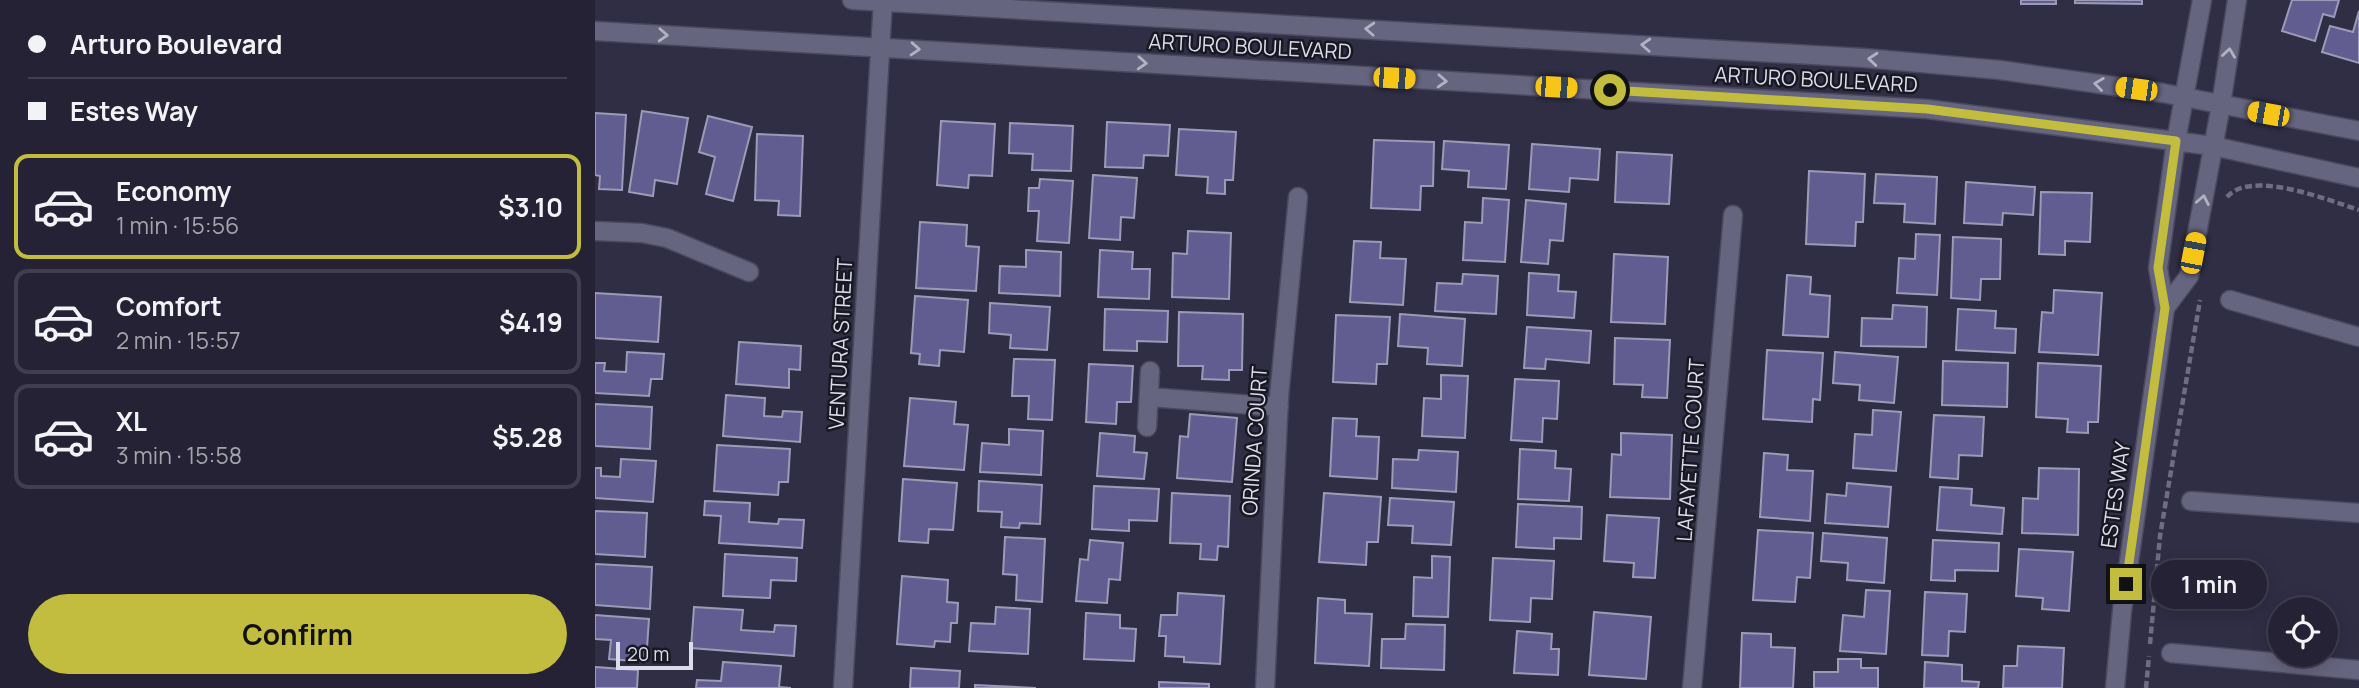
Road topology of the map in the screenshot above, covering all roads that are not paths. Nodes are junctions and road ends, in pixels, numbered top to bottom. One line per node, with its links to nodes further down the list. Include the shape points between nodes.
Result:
1 (852, 0): 4 (street, ARTURO BOULEVARD)
2 (2203, 0): 7 (street, ESTES WAY)
3 (2237, 0): 8 (street, ESTES WAY, one-way to 3)
4 (883, 1): 6 (street, VENTURA STREET); 7 (street, ARTURO BOULEVARD, one-way to 4, via 2000,70 1864,58)
5 (595, 31): 6 (street, ARTURO BOULEVARD, one-way to 6)
6 (880, 47): 10 (street, ARTURO BOULEVARD, one-way to 10, via 1927,109); 28 (street, VENTURA STREET)
7 (2184, 97): 8 (street, ARTURO BOULEVARD); 10 (street, ESTES WAY)
8 (2221, 105): 9 (street, ARTURO BOULEVARD); 11 (street, ESTES WAY)
9 (2359, 131)
10 (2176, 141): 11 (street, ARTURO BOULEVARD); 18 (street, ESTES WAY, via 2158,268)
11 (2213, 146): 12 (street, ARTURO BOULEVARD); 18 (street, ESTES WAY, one-way to 11, via 2189,276)
12 (2359, 178)
13 (1298, 197): 22 (street, ORINDA COURT)
14 (1733, 215): 30 (street, LAFAYETTE COURT)
15 (595, 231): 16 (street, via 667,238)
16 (749, 272)
17 (2230, 300): 19 (street)
18 (2165, 308): 31 (street, ESTES WAY)
19 (2359, 337)
20 (1150, 371): 21 (street)
21 (1149, 397): 22 (street); 23 (street)
22 (1279, 407): 29 (street, ORINDA COURT)
23 (1147, 428)
24 (2190, 501): 25 (street)
25 (2359, 513)
26 (2171, 653): 27 (street)
27 (2359, 670)
28 (843, 688)
29 (1265, 688)
30 (1692, 688)
31 (2115, 688)

